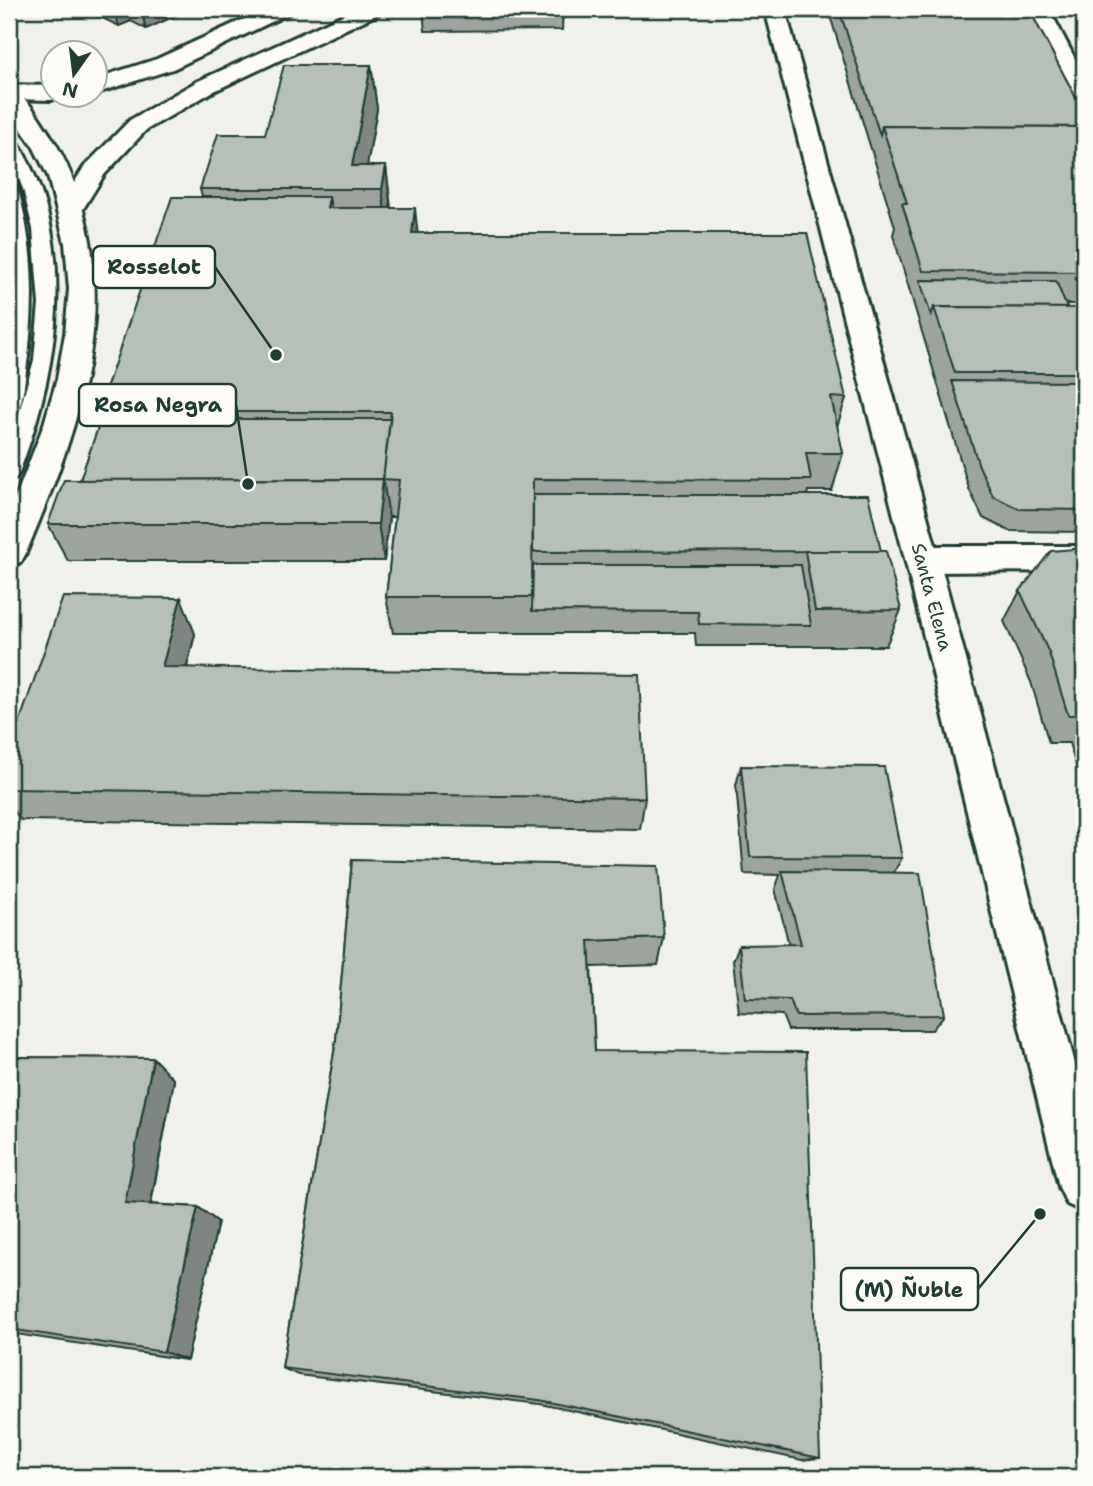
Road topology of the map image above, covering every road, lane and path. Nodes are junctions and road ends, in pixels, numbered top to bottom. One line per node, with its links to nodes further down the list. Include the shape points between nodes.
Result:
1 (283, 9): 5 (main road)
2 (373, 9): 7 (main road)
3 (775, 9): 18 (main road, Santa Elena)
4 (1039, 9): 11 (main road)
5 (165, 64): 6 (main road); 7 (main road, via 164,70 174,80)
6 (108, 82)
7 (204, 87): 14 (main road, via 127,135 93,172)
8 (9, 92): 9 (main road)
9 (38, 93)
10 (9, 97): 14 (main road, via 56,164)
11 (1084, 98)
12 (9, 140): 16 (lane, via 39,215 50,295 40,381)
13 (9, 187): 15 (lane, via 17,220 23,292 17,372)
14 (71, 209): 17 (main road, via 82,272 73,373 46,464)
15 (9, 409)
16 (9, 473)
17 (9, 553)
18 (922, 559): 19 (main road); 20 (main road, Santa Elena)
19 (1084, 559)
20 (1084, 1187)

